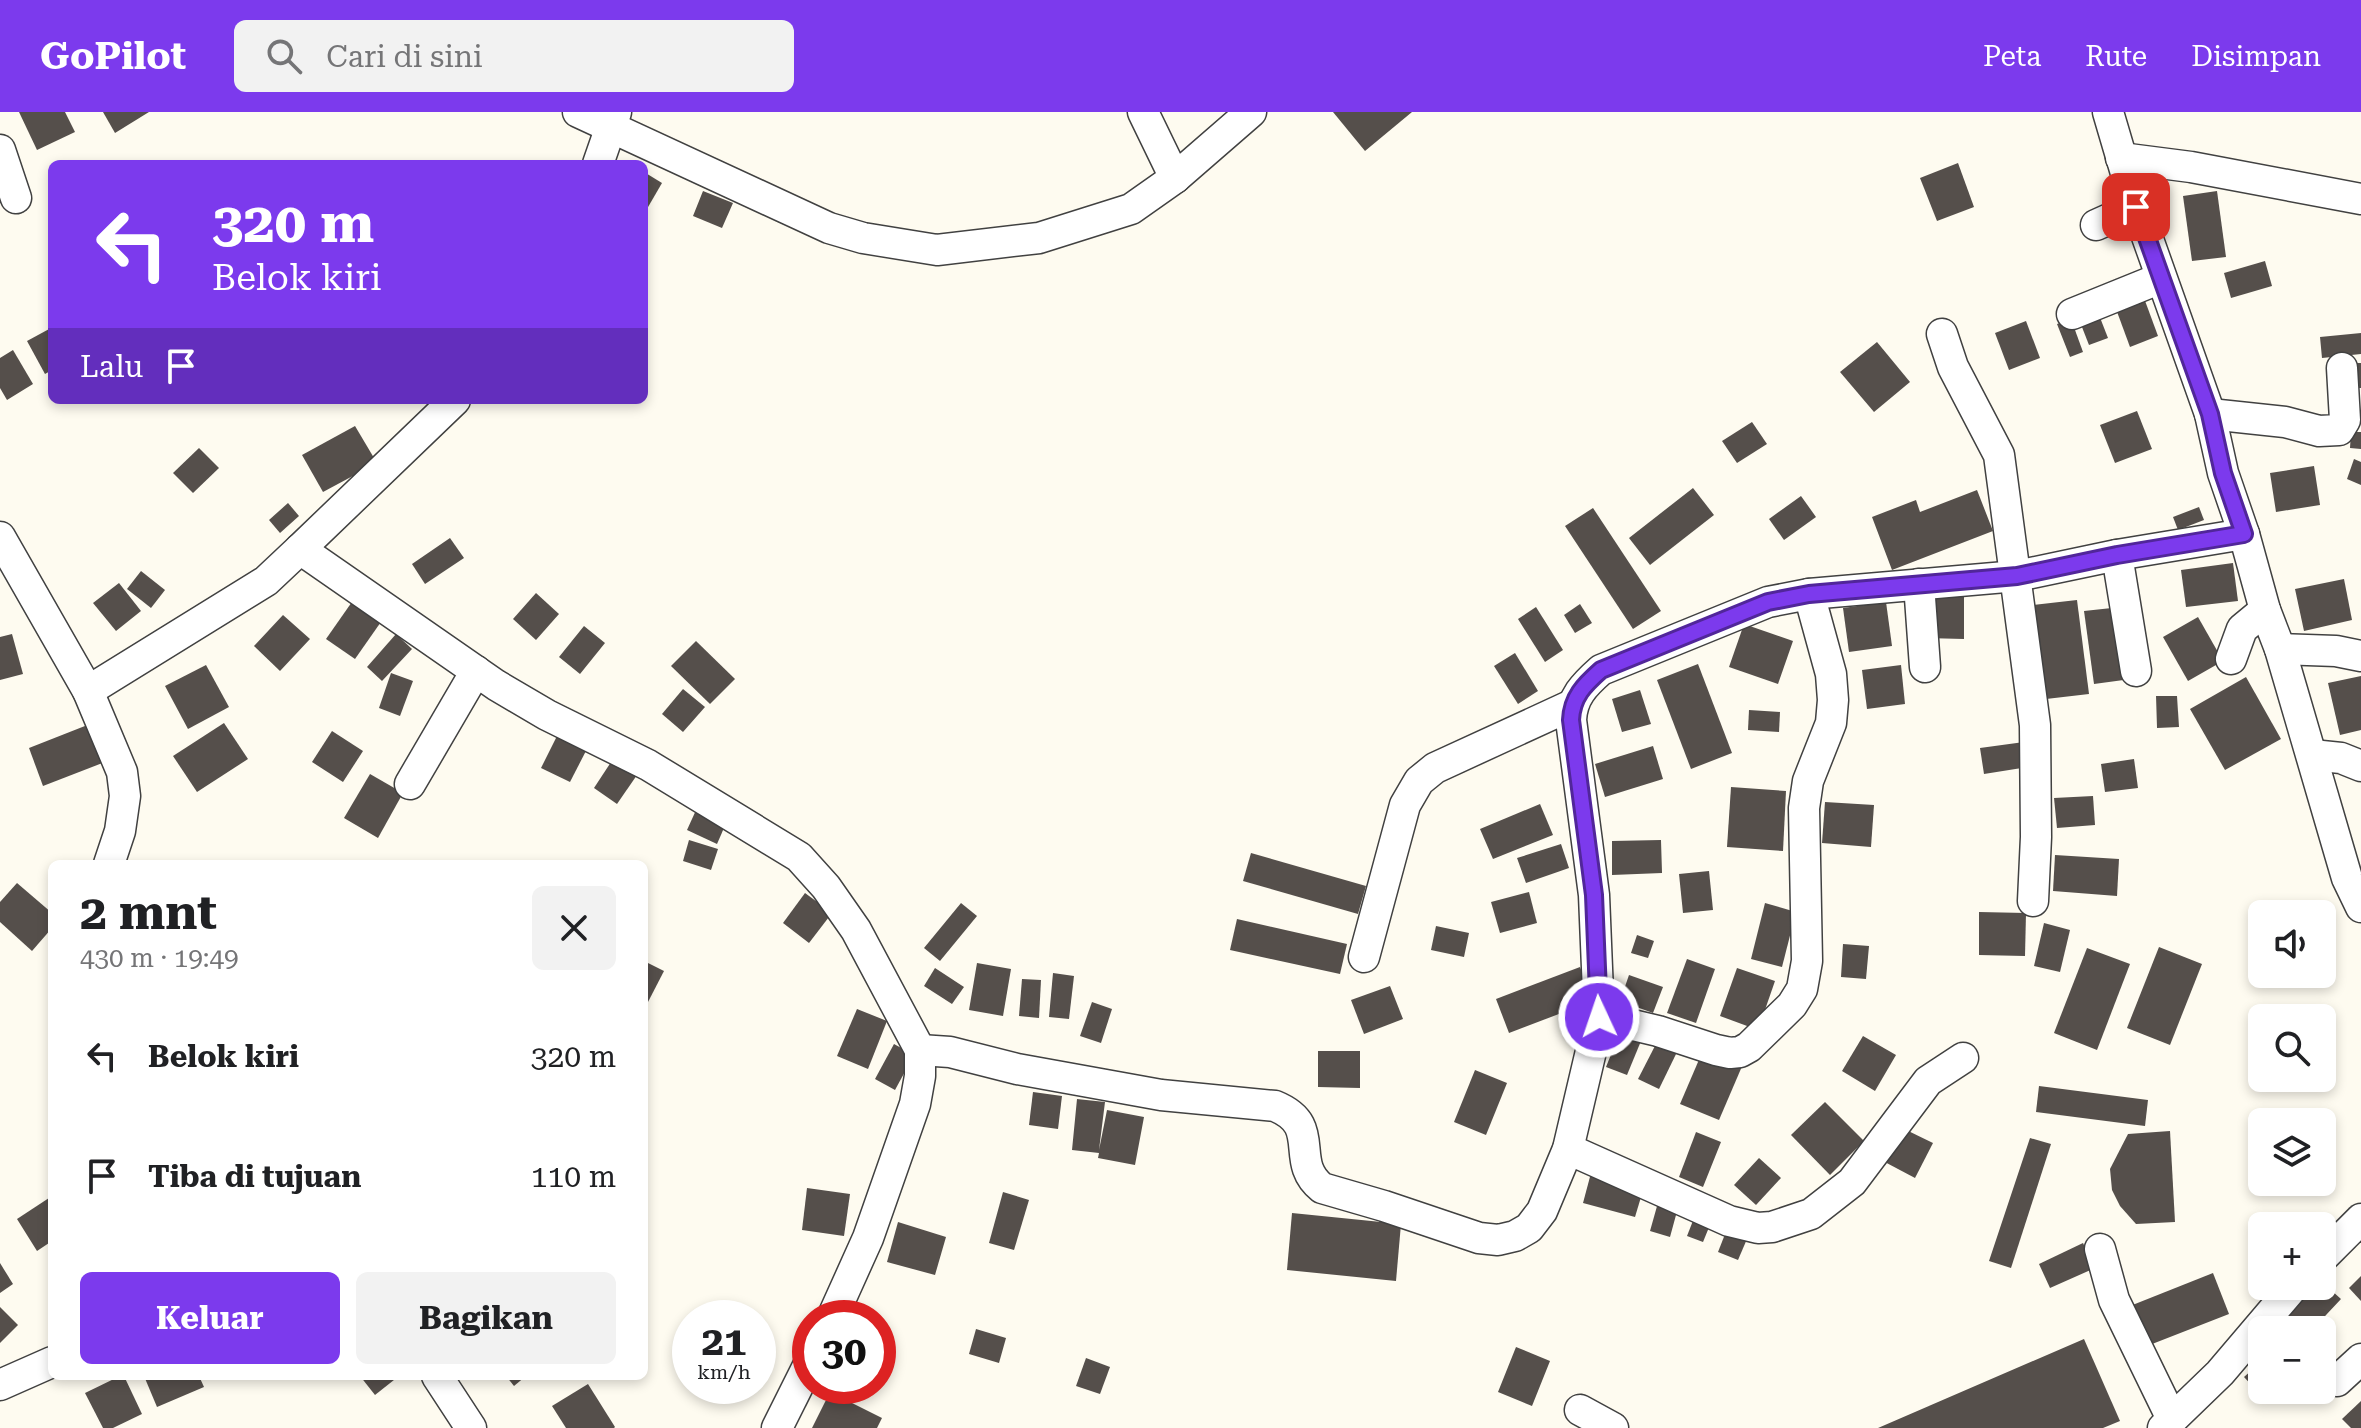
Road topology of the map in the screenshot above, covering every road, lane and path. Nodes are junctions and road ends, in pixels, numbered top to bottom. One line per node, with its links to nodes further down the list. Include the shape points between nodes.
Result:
1 (578, 112): 5 (street)
2 (1143, 112): 9 (street)
3 (1251, 112): 9 (street)
4 (2108, 112): 7 (street)
5 (614, 120): 8 (street); 9 (street, via 829,228 937,250 1039,238 1131,209)
6 (0, 150): 10 (street)
7 (2121, 158): 11 (street); 12 (street)
8 (599, 160)
9 (1175, 178)
10 (16, 198)
11 (2361, 199)
12 (2136, 207): 13 (street); 14 (street)
13 (2096, 225)
14 (2161, 278): 15 (street); 19 (street)
15 (2072, 314)
16 (1942, 334): 24 (street, via 1953,367 1999,455)
17 (2342, 368): 19 (street, via 2345,420 2334,432)
18 (451, 404): 22 (street)
19 (2210, 414): 20 (street)
20 (2244, 534): 23 (street); 27 (street)
21 (0, 537): 34 (street)
22 (300, 549): 32 (street); 34 (street, via 266,581)
23 (2117, 555): 24 (street); 33 (street)
24 (2017, 576): 25 (street); 40 (street, via 2035,725)
25 (1919, 584): 26 (street); 31 (street)
26 (1809, 594): 35 (street, via 1768,602 1601,670); 43 (street, via 1833,700 1831,723 1808,781 1804,808 1807,961 1802,989 1792,1005 1740,1052)
27 (2265, 610): 28 (street); 30 (street, via 2242,629)
28 (2280, 649): 29 (street); 36 (street)
29 (2361, 656)
30 (2231, 659)
31 (1925, 667)
32 (476, 671): 38 (street); 44 (street, via 547,715 648,765 799,857 856,930)
33 (2136, 671)
34 (88, 691): 39 (street, via 122,772 125,796)
35 (1572, 705): 42 (street, via 1435,768 1419,781 1405,805); 43 (street, via 1594,895)
36 (2312, 755): 37 (street); 41 (street, via 2347,878)
37 (2361, 766)
38 (410, 784)
39 (110, 860)
40 (2033, 901)
41 (2361, 907)
42 (1364, 957)
43 (1599, 1017): 46 (street)
44 (920, 1050): 46 (street, via 1161,1095 1287,1110 1303,1129 1305,1163 1322,1188 1479,1238 1498,1240 1529,1228 1542,1211); 50 (street, via 915,1104)
45 (1963, 1058): 46 (street, via 1928,1081 1852,1182 1811,1214 1772,1227 1729,1221)
46 (1568, 1149)
47 (2361, 1219): 48 (street)
48 (2336, 1244)
49 (2100, 1249): 59 (street, via 2114,1300)
50 (840, 1300)
51 (2282, 1300): 59 (street, via 2220,1373)
52 (2361, 1359): 55 (street)
53 (48, 1364): 56 (street)
54 (440, 1380): 60 (street)
55 (2337, 1381)
56 (0, 1385)
57 (792, 1398): 61 (street)
58 (1580, 1410): 62 (street)
59 (2167, 1424)
60 (471, 1428)
61 (777, 1428)
62 (1613, 1428)

